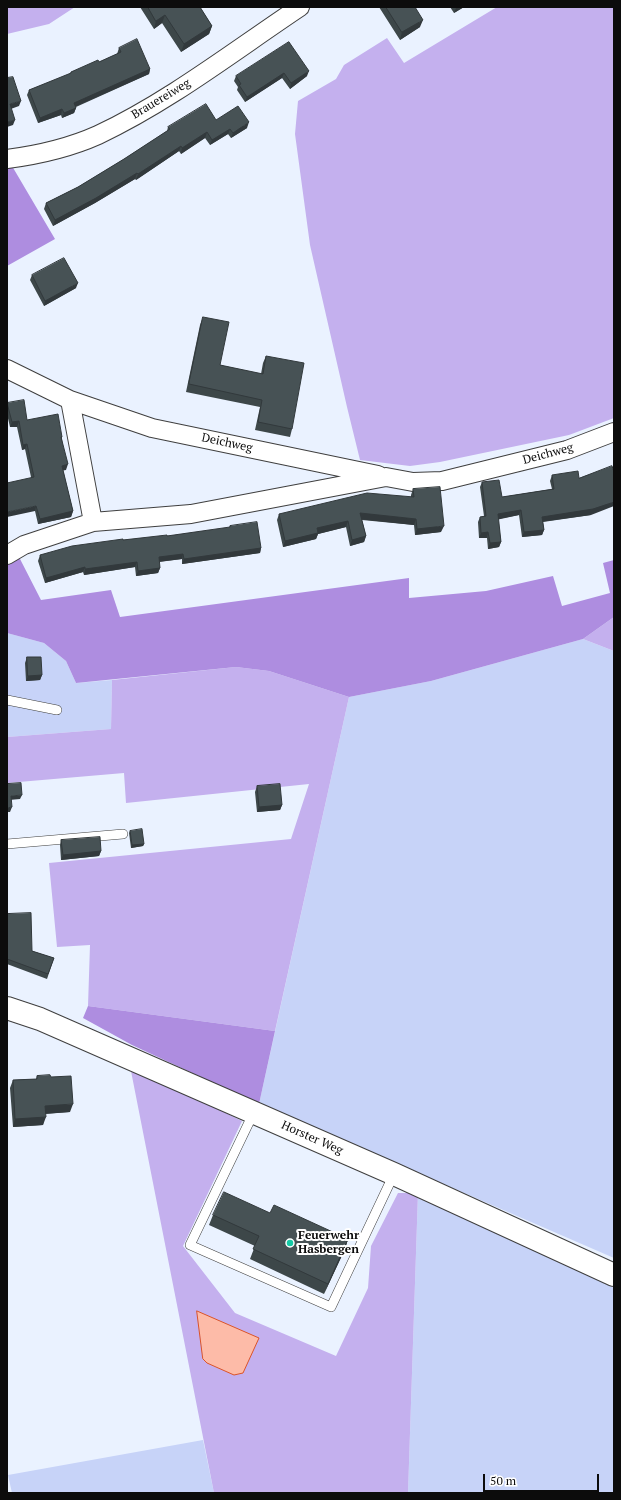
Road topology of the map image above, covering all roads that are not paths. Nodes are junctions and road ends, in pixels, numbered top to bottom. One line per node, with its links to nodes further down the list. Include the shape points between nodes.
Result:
1 (300, 7): 2 (street, Brauereiweg, via 188,84 97,135 62,148)
2 (7, 159)
3 (7, 369): 4 (street, Deichweg)
4 (70, 400): 6 (street, Deichweg, via 152,428); 7 (street)
5 (614, 432): 6 (street, Deichweg, via 567,450 442,481 413,482)
6 (386, 477): 7 (street, Deichweg, via 190,514)
7 (93, 522): 8 (street, Deichweg, via 24,545)
8 (7, 556)
9 (7, 700): 10 (lane)
10 (57, 710)
11 (123, 834): 12 (lane)
12 (7, 844)
13 (7, 1008): 14 (street, Horster Weg, via 40,1019)
14 (254, 1112): 15 (street, Horster Weg); 15 (lane, via 190,1245 332,1307)
15 (394, 1174): 16 (street, Horster Weg)
16 (614, 1275)

